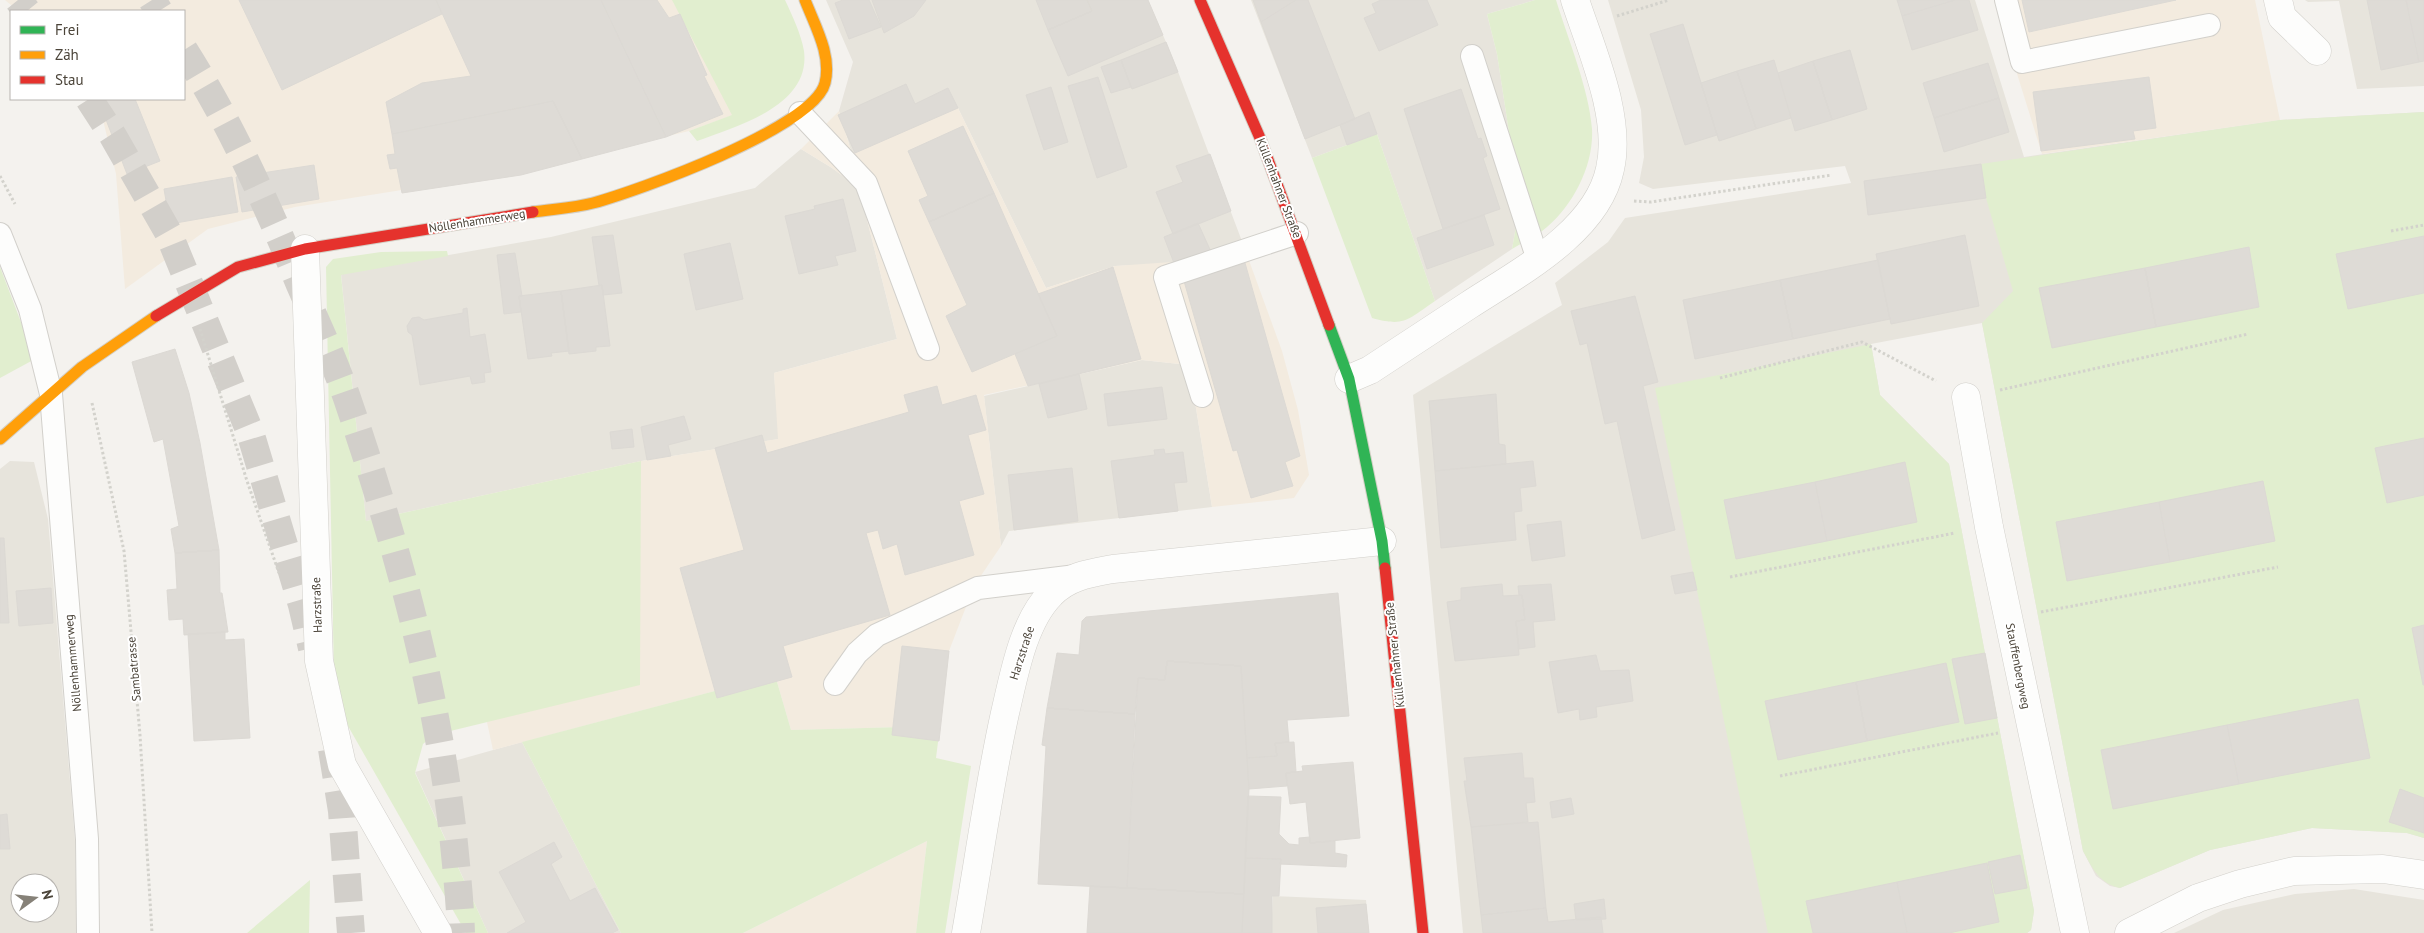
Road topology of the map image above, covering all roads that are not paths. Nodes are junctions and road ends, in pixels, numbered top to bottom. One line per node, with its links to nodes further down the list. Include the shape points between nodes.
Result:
1 (805, 0): 9 (street, Nöllenhammerweg, via 827,64 825,85)
2 (1200, 0): 10 (street, Küllenhahner Straße)
3 (1575, 0): 13 (street, via 1608,106 1612,140 1610,169 1599,199 1572,232)
4 (2006, 0): 6 (lane, via 2022,62)
5 (2278, 0): 7 (street, via 2282,17)
6 (2209, 25)
7 (2317, 51)
8 (1472, 56): 13 (lane)
9 (800, 113): 12 (street, Nöllenhammerweg, via 767,134 662,181 592,202); 14 (lane, via 866,183)
10 (1297, 233): 15 (street, Küllenhahner Straße); 17 (lane, via 1165,277)
11 (0, 234): 16 (lane, via 30,309)
12 (305, 249): 16 (street, Nöllenhammerweg, via 238,267 136,328); 25 (street, Harzstraße, via 319,661 342,765)
13 (1538, 260): 15 (street, via 1370,370)
14 (928, 349)
15 (1349, 379): 20 (street, Küllenhahner Straße)
16 (51, 394): 19 (street, Nöllenhammerweg); 24 (lane, Nöllenhammerweg, via 87,839)
17 (1202, 396)
18 (1966, 397): 28 (street, Stauffenbergweg, via 1989,527)
19 (0, 439)
20 (1382, 542): 21 (street, Harzstraße, via 1113,569); 27 (street, Küllenhahner Straße)
21 (1077, 576): 22 (lane, via 978,588 876,635 857,653); 26 (street, Harzstraße, via 1051,593 1034,618 1016,666 996,753)
22 (835, 684)
23 (2424, 875): 29 (street, via 2382,869 2294,871 2198,898)
24 (88, 933)
25 (438, 933)
26 (966, 933)
27 (1423, 933)
28 (2075, 933)
29 (2129, 933)

